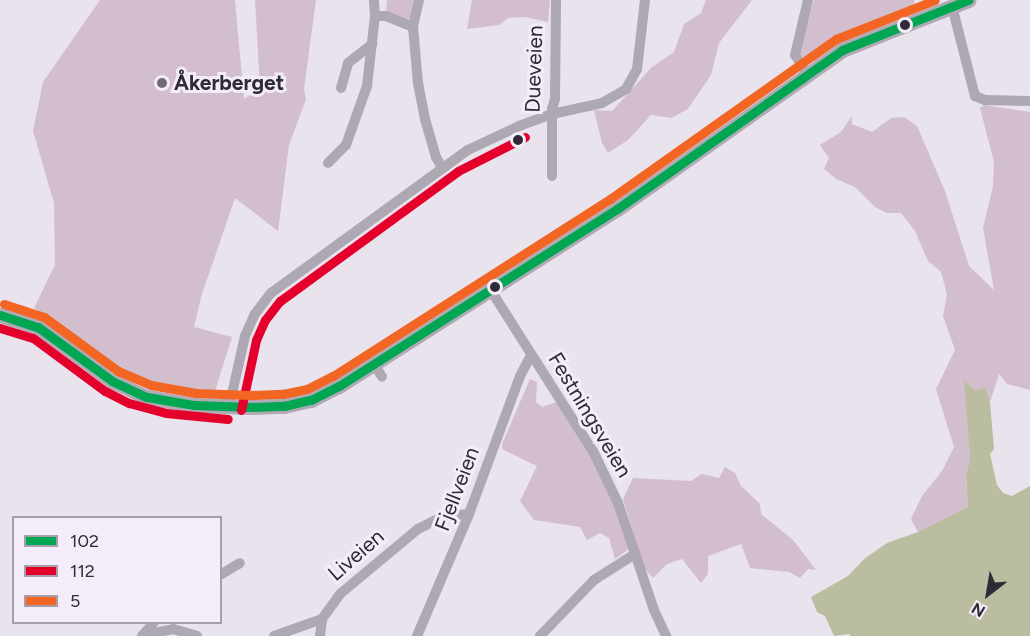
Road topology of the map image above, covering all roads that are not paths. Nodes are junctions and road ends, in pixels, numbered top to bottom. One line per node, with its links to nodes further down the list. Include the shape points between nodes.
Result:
1 (374, 0): 8 (street)
2 (419, 0): 9 (street)
3 (556, 0): 14 (street, Dueveien)
4 (645, 0): 14 (street, via 637,69 626,89 602,103)
5 (808, 0): 11 (street, via 795,49)
6 (968, 0): 7 (main road)
7 (952, 6): 11 (main road, via 858,42); 13 (street, via 975,96 985,100)
8 (375, 16): 9 (street, via 386,16); 10 (street)
9 (413, 27): 16 (street, via 421,102)
10 (372, 44): 12 (street, via 348,63); 15 (street, via 367,86 346,145)
11 (806, 73): 18 (main road, via 652,186)
12 (341, 88)
13 (1030, 101)
14 (552, 114): 16 (street, via 493,138); 17 (street, Dueveien)
15 (328, 163)
16 (442, 168): 21 (street, via 271,292 245,336)
17 (552, 176)
18 (490, 289): 20 (street, Festningsveien); 21 (main road, via 378,370 311,400 271,407)
19 (0, 315): 21 (main road, via 26,321 45,331 133,392 168,401)
20 (531, 356): 22 (street, Fjellveien); 23 (street, Festningsveien, via 593,451 618,503)
21 (229, 407)
22 (469, 513): 26 (street, Liveien, via 446,515 405,538 336,598); 32 (street, Fjellveien)
23 (635, 554): 33 (street, via 594,579); 34 (street, Festningsveien)
24 (240, 563): 25 (street)
25 (222, 574)
26 (322, 619): 30 (street); 31 (street)
27 (152, 624): 28 (street)
28 (142, 636): 29 (street, via 173,629)
29 (197, 636)
30 (274, 636)
31 (320, 636)
32 (417, 636)
33 (540, 636)
34 (666, 636)

